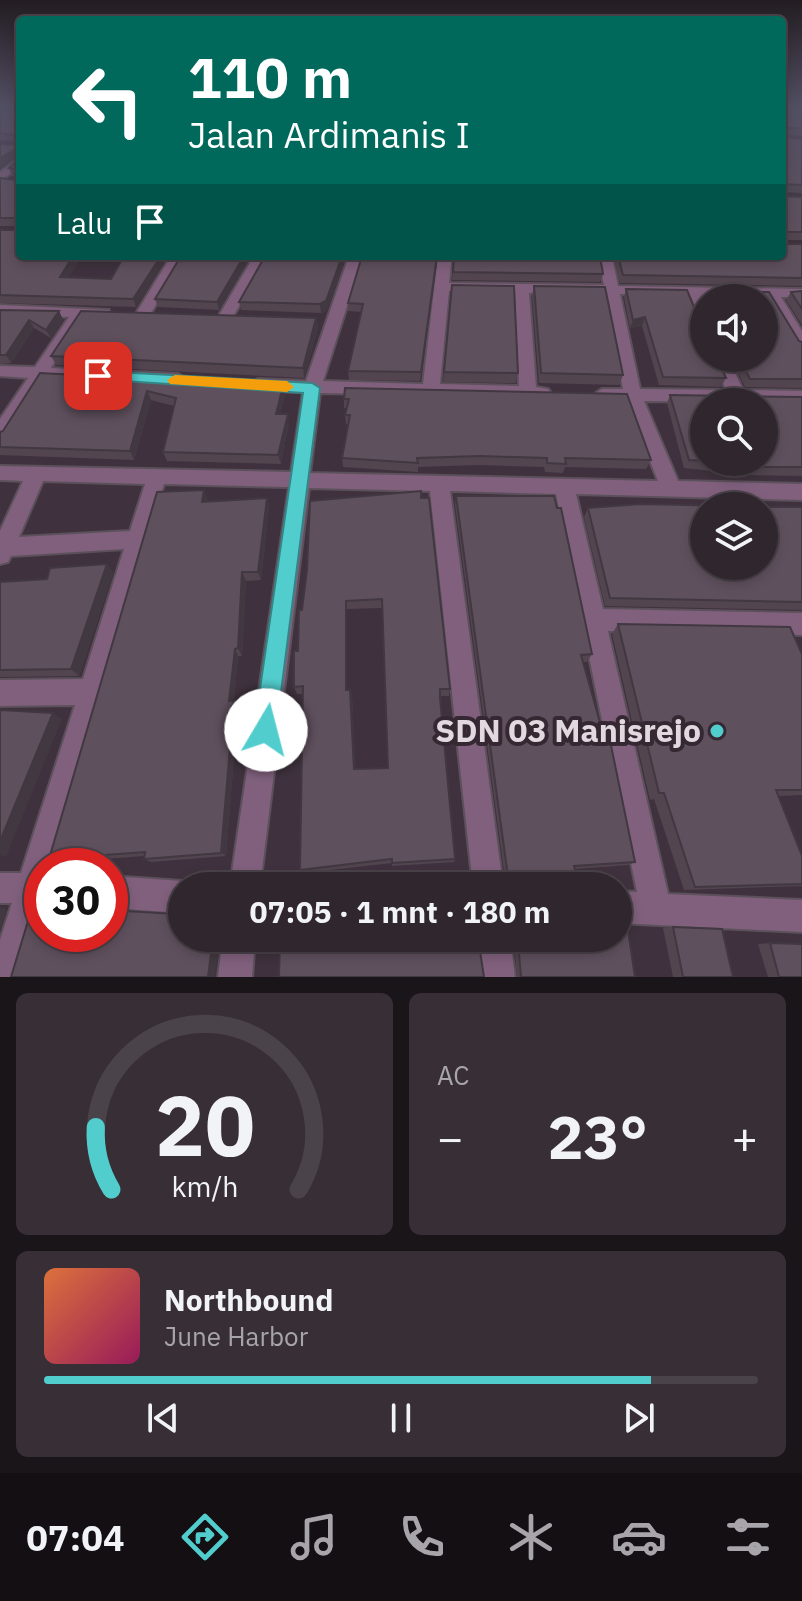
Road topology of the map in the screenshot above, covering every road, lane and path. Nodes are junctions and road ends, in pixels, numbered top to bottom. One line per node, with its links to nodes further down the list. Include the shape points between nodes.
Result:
1 (16, 164): 2 (street)
2 (0, 178)
3 (175, 260): 16 (street, via 137,314)
4 (259, 260): 17 (street, via 234,317)
5 (354, 260): 23 (street, via 325,321)
6 (444, 260): 8 (street)
7 (606, 260): 9 (street)
8 (440, 287): 11 (street); 24 (street)
9 (612, 288): 10 (street); 11 (street); 29 (street)
10 (690, 289)
11 (522, 290): 25 (street)
12 (778, 292): 13 (street)
13 (802, 293)
14 (778, 304): 18 (street)
15 (0, 310): 16 (street)
16 (79, 313): 20 (street)
17 (202, 316)
18 (802, 344)
19 (0, 371): 20 (street)
20 (37, 372): 21 (street); 32 (street)
21 (190, 381)
22 (235, 384): 23 (street)
23 (312, 388): 24 (street); 36 (street)
24 (431, 388): 25 (street)
25 (528, 392): 26 (street)
26 (558, 393)
27 (588, 395): 29 (street)
28 (690, 396): 29 (street)
29 (633, 397): 39 (street)
30 (778, 397): 31 (street)
31 (802, 397)
32 (0, 433)
33 (0, 473): 34 (street)
34 (36, 474): 35 (street); 42 (street)
35 (156, 479): 36 (street); 41 (street)
36 (300, 482): 37 (street); 48 (street)
37 (439, 482): 38 (street); 49 (street)
38 (564, 486): 39 (street); 43 (street)
39 (671, 489): 40 (street)
40 (802, 492)
41 (138, 539): 42 (street); 45 (street)
42 (2, 551)
43 (593, 620): 44 (street); 54 (street)
44 (796, 631)
45 (90, 692): 46 (street); 47 (street)
46 (0, 693)
47 (37, 848)
48 (247, 872)
49 (486, 872)
50 (24, 888): 58 (street)
51 (128, 893): 52 (street)
52 (168, 896)
53 (632, 907): 54 (street)
54 (656, 908): 55 (street)
55 (802, 916)
56 (238, 952): 59 (street)
57 (495, 952): 60 (street)
58 (5, 977)
59 (235, 977)
60 (498, 977)

